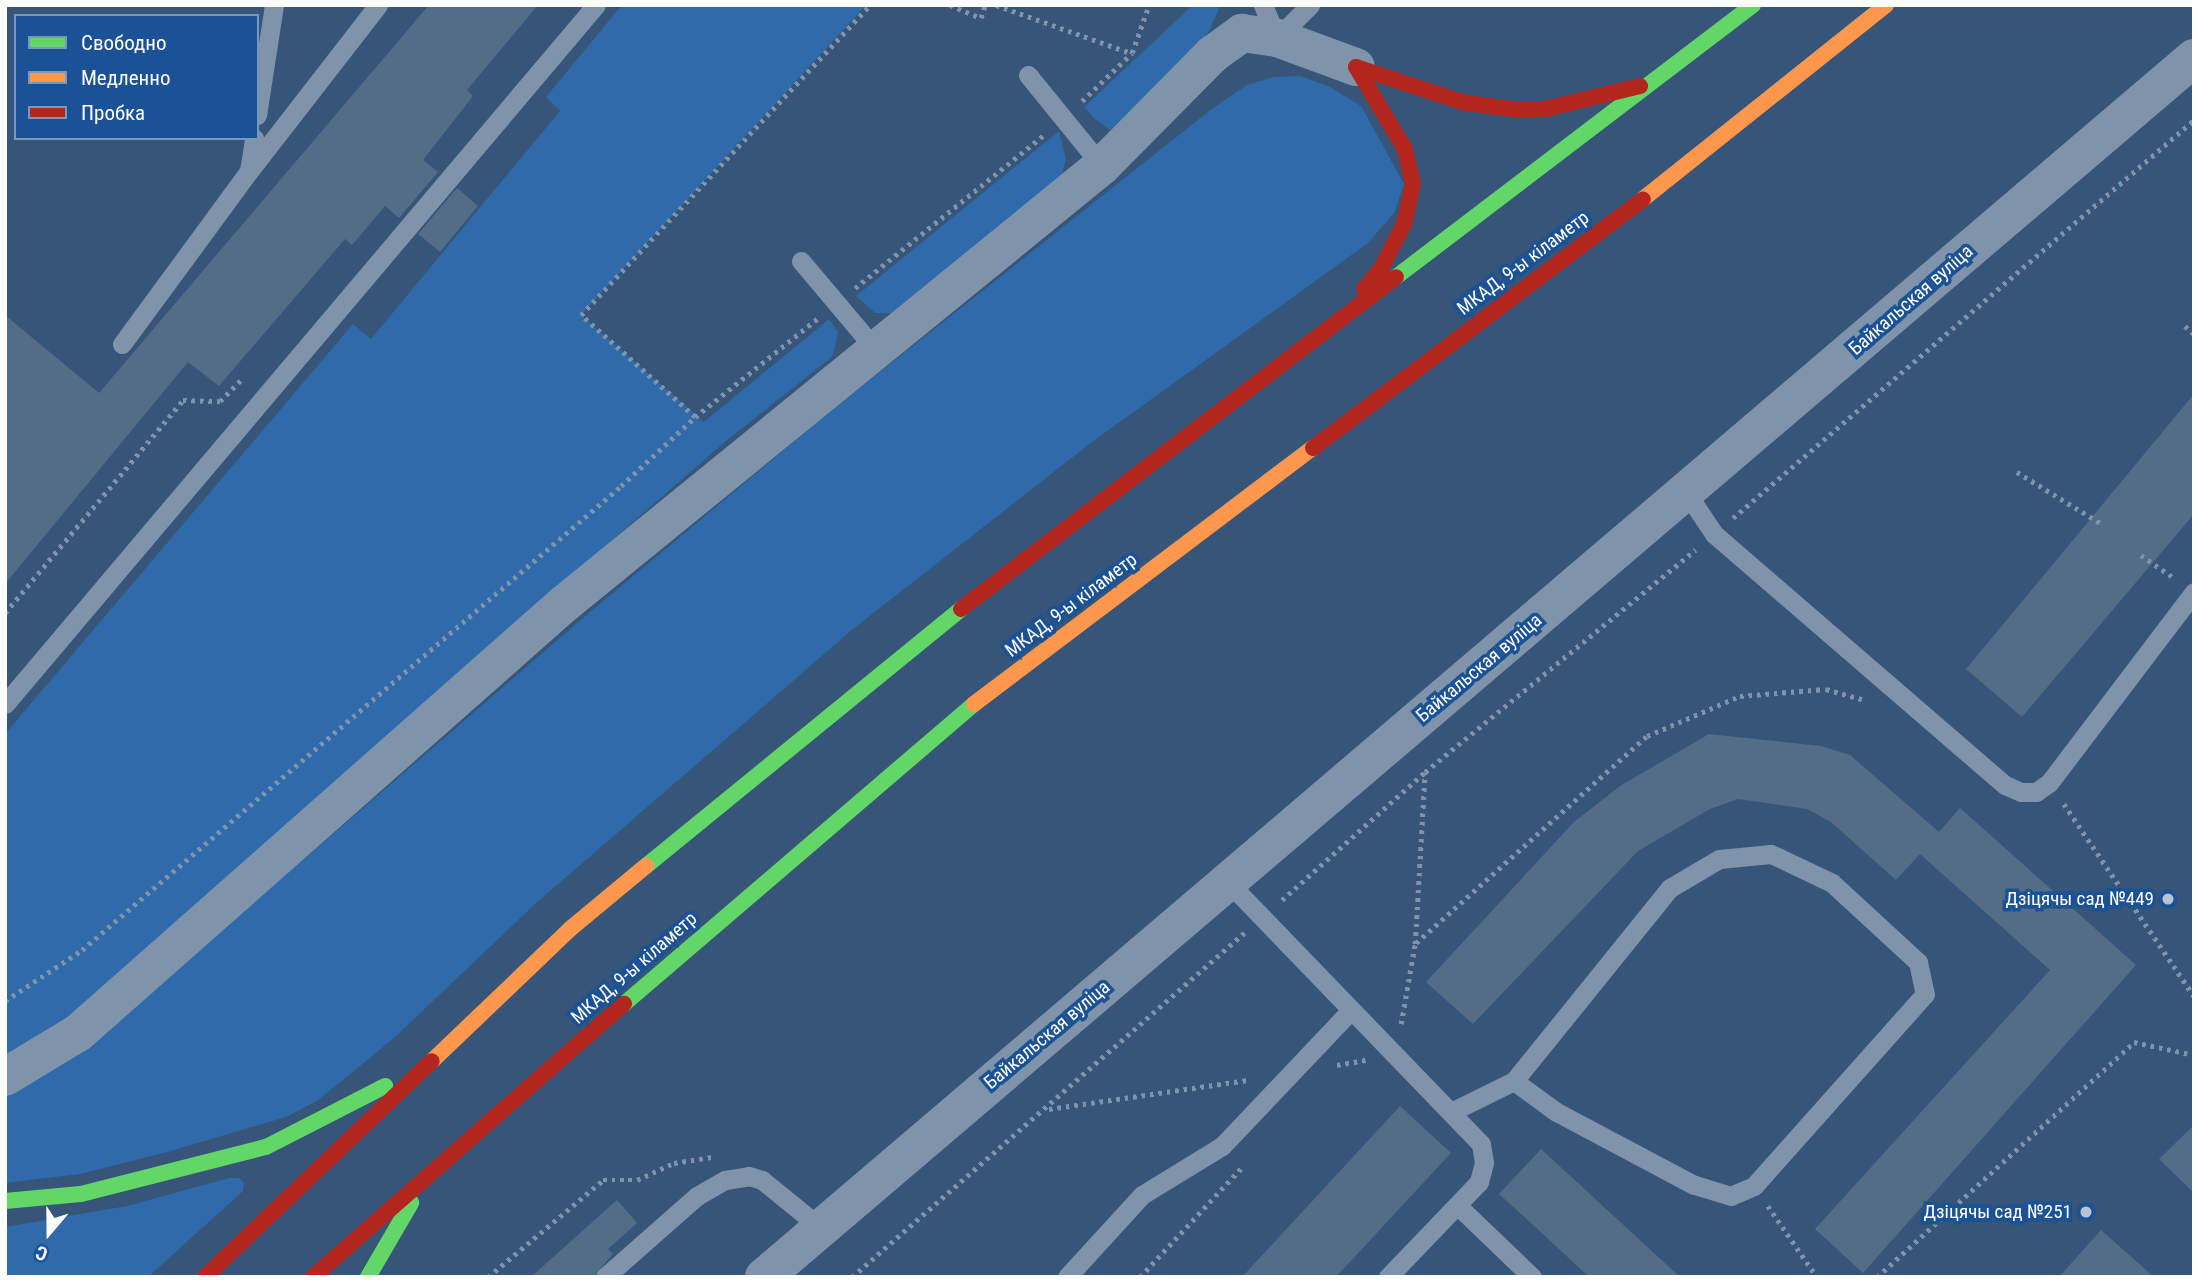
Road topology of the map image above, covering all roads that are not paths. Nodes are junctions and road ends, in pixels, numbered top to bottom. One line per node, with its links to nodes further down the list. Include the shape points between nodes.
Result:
1 (274, 5): 12 (lane)
2 (378, 5): 15 (lane)
3 (596, 5): 22 (lane)
4 (1310, 5): 7 (lane)
5 (1753, 5): 11 (highway)
6 (1885, 5): 29 (highway, МКАД, 9-ы кіламетр, via 1717,143 974,704)
7 (1270, 22): 9 (street); 14 (street, via 1242,33 1213,54)
8 (2194, 58): 20 (street, Байкальская вуліца)
9 (1356, 66): 11 (highway, via 1462,102 1517,110 1541,110); 17 (highway, via 1405,149 1412,201 1381,269)
10 (1028, 75): 14 (lane)
11 (1656, 82): 17 (highway)
12 (259, 102)
13 (254, 140): 15 (lane)
14 (1102, 166): 19 (street)
15 (249, 171): 18 (lane)
16 (801, 261): 19 (lane)
17 (1332, 325): 25 (highway, via 923,639 570,929)
18 (122, 344)
19 (875, 349): 26 (street, via 564,604 78,1033)
20 (1686, 492): 21 (lane, via 1714,534 2005,785 2036,792 2049,783); 23 (street, Байкальская вуліца)
21 (2188, 588)
22 (5, 704)
23 (1228, 882): 24 (lane); 32 (street, Байкальская вуліца)
24 (1351, 1010): 28 (lane); 38 (lane, via 1222,1146 1142,1195)
25 (421, 1067): 30 (highway, via 267,1147 81,1194); 33 (highway)
26 (5, 1077)
27 (1514, 1080): 27 (lane, via 1555,1111 1694,1185 1731,1196 1754,1186 1924,994 1918,962 1832,883 1771,854 1719,859 1670,888); 28 (lane)
28 (1451, 1112): 31 (lane, via 1481,1144 1484,1163 1479,1182)
29 (432, 1168): 34 (highway, МКАД, 9-ы кіламетр); 35 (highway)
30 (5, 1201)
31 (1458, 1206): 39 (lane); 40 (lane)
32 (821, 1228): 36 (lane, via 777,1188 749,1176 725,1180 697,1196); 37 (street, Байкальская вуліца)
33 (205, 1277)
34 (313, 1277)
35 (368, 1277)
36 (605, 1277)
37 (764, 1277)
38 (1067, 1277)
39 (1388, 1277)
40 (1532, 1277)

